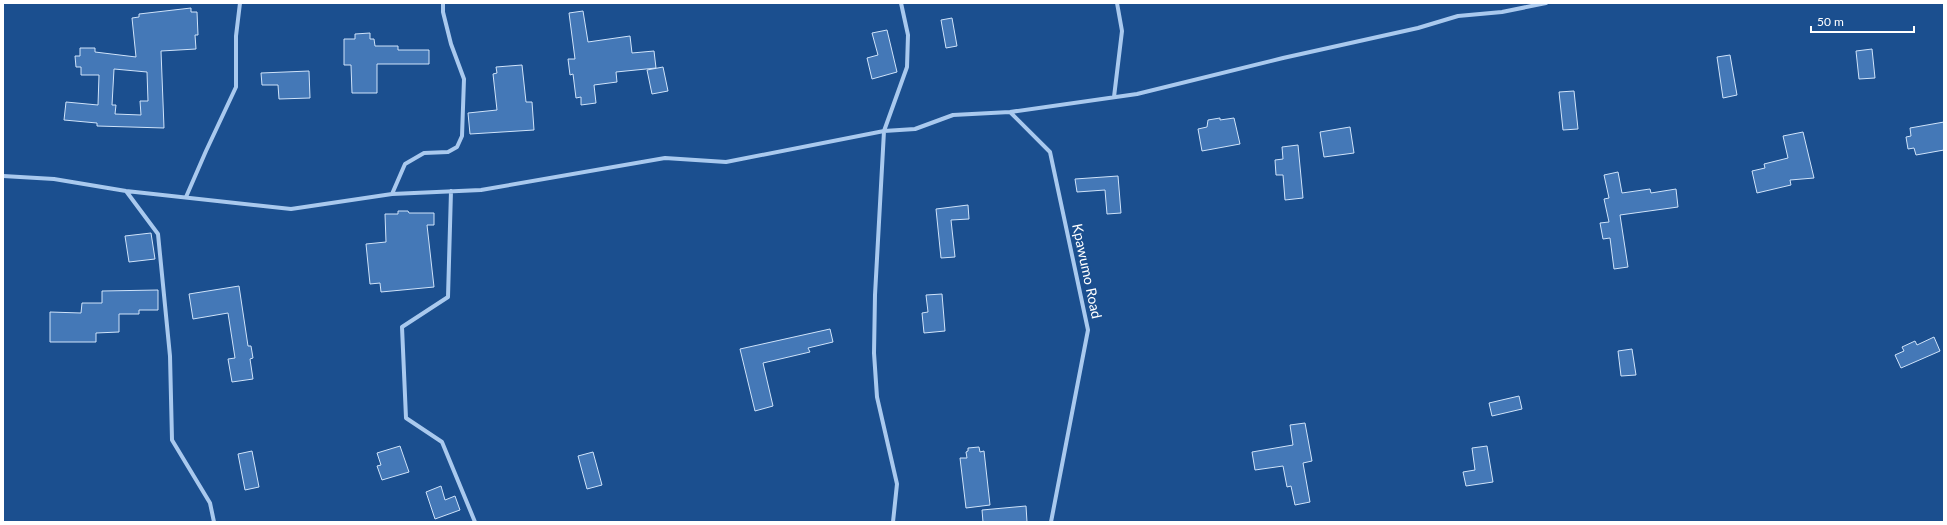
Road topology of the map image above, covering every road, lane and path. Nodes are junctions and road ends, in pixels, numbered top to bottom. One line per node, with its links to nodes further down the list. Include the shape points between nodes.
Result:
1 (240, 3): 13 (street, via 236,36 236,87)
2 (443, 3): 12 (street, via 451,44 464,79 462,136 457,147 448,152 424,153 405,164)
3 (901, 3): 8 (street, via 908,35 907,67)
4 (1117, 3): 6 (street, via 1122,31)
5 (1546, 3): 6 (street, via 1502,12 1458,16 1418,28)
6 (1114, 98): 7 (street)
7 (1010, 112): 8 (street, via 954,115 914,129); 17 (street, Kpawumo Road, via 1050,152 1088,330)
8 (884, 131): 11 (street, via 726,162 665,158 482,190); 16 (street, via 874,352 877,398 897,484)
9 (3, 176): 10 (street, via 54,179)
10 (126, 191): 13 (street); 14 (street, via 158,234 170,356 172,440 210,503)
11 (451, 191): 12 (street); 15 (street, via 448,297 402,327 406,418 442,442)
12 (392, 194): 13 (street, via 290,210)
13 (186, 197)
14 (214, 522)
15 (475, 522)
16 (892, 522)
17 (1050, 522)

